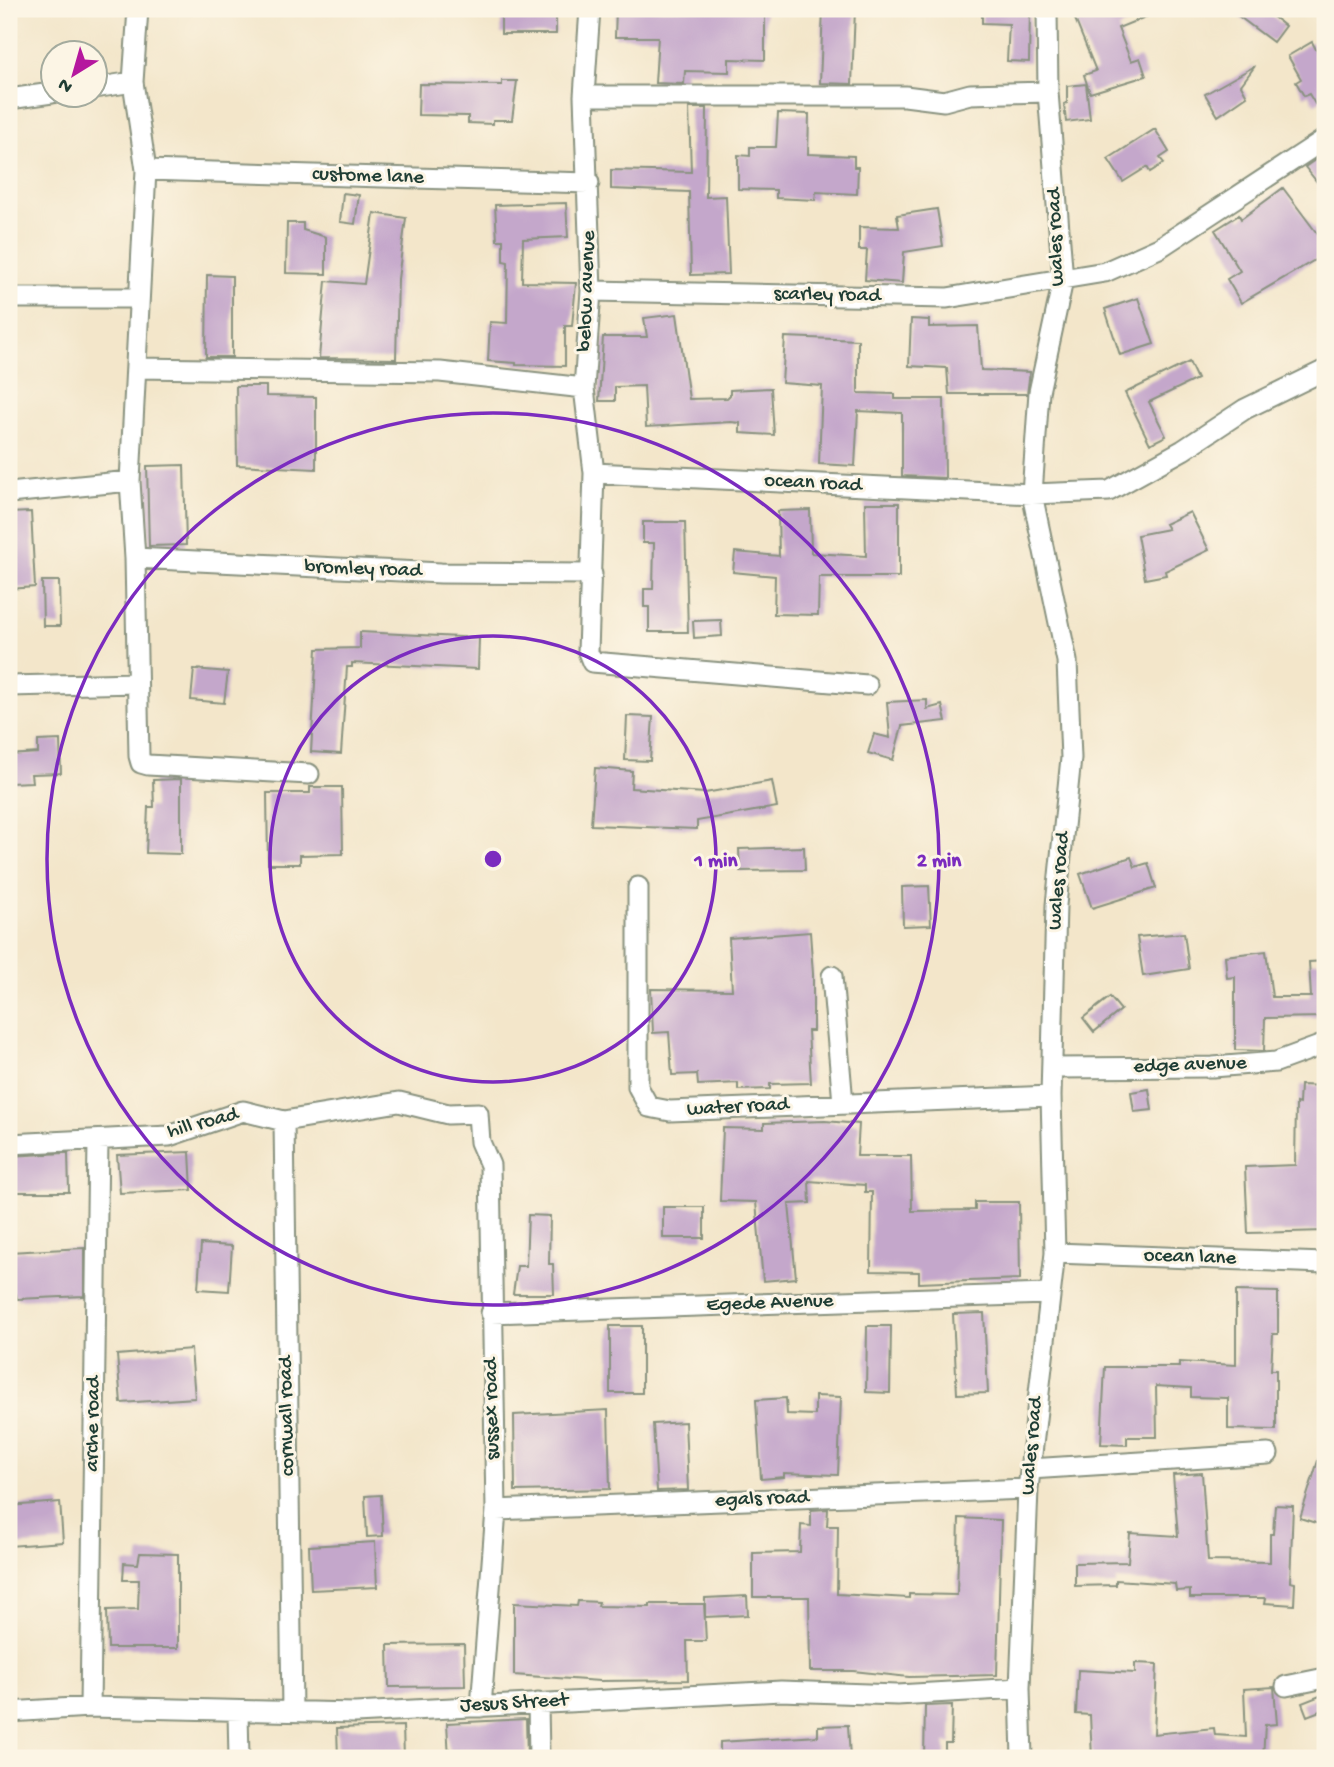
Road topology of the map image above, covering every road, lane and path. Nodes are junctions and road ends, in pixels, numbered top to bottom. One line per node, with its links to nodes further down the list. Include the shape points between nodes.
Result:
1 (138, 9): 4 (street)
2 (590, 9): 8 (street, below avenue)
3 (1047, 9): 6 (street, wales road)
4 (133, 82): 5 (street); 11 (street)
5 (108, 86)
6 (1048, 92): 8 (street, via 970,94 944,102 905,96); 13 (street, wales road)
7 (38, 95): 9 (street)
8 (584, 96): 12 (street, below avenue)
9 (9, 99)
10 (1325, 139): 13 (street, scarley road, via 1158,248 1105,272)
11 (146, 170): 12 (street, custome lane); 16 (street)
12 (589, 183): 14 (street, below avenue)
13 (1063, 280): 14 (street, scarley road, via 947,298); 23 (street, wales road, via 1039,392)
14 (591, 291): 19 (street, below avenue)
15 (9, 298): 16 (street)
16 (139, 298): 17 (street)
17 (136, 368): 19 (street, via 440,372); 21 (street)
18 (1325, 370): 23 (street, ocean road, via 1245,409 1109,491)
19 (584, 388): 20 (street, below avenue)
20 (594, 473): 23 (street, ocean road); 25 (street, below avenue)
21 (130, 481): 22 (street); 24 (street)
22 (9, 493)
23 (1032, 495): 33 (street, wales road, via 1067,661 1071,758 1056,905)
24 (135, 558): 25 (street, bromley road, via 441,573); 26 (street)
25 (592, 574): 27 (street, below avenue, via 588,652 592,662)
26 (137, 683): 28 (street); 29 (street, via 141,763)
27 (867, 685)
28 (9, 686)
29 (309, 774)
30 (638, 887): 35 (street, water road, via 638,1087 649,1107 670,1111)
31 (832, 976): 35 (street)
32 (1325, 1044): 33 (street, edge avenue, via 1276,1062)
33 (1052, 1068): 34 (street, wales road)
34 (1051, 1096): 35 (street, water road); 40 (street, wales road)
35 (843, 1103)
36 (478, 1113): 37 (street, hill road, via 448,1114 399,1102); 43 (street, sussex road, via 480,1142 490,1165)
37 (284, 1121): 38 (street, hill road, via 243,1111 169,1136); 54 (street, cornwall road)
38 (98, 1141): 39 (street, hill road); 52 (street, arche road)
39 (9, 1144)
40 (1055, 1254): 41 (street, ocean lane); 42 (street, wales road)
41 (1325, 1263)
42 (1048, 1294): 43 (street, Egede Avenue); 45 (street, wales road)
43 (491, 1313): 47 (street, sussex road)
44 (1268, 1454): 45 (street)
45 (1030, 1469): 46 (street, wales road)
46 (1028, 1489): 47 (street, egals road); 50 (street, wales road)
47 (496, 1510): 53 (street, sussex road)
48 (1325, 1678): 49 (street)
49 (1286, 1686)
50 (1020, 1688): 51 (street, Jesus Street, via 897,1695 781,1691); 59 (street, wales road)
51 (538, 1703): 53 (street, Jesus Street); 58 (street)
52 (90, 1707): 55 (street, Jesus Street); 56 (street, Jesus Street)
53 (481, 1707): 54 (street, Jesus Street)
54 (292, 1711): 56 (street, Jesus Street)
55 (9, 1712)
56 (239, 1713): 57 (street)
57 (239, 1758)
58 (539, 1758)
59 (1022, 1758)

